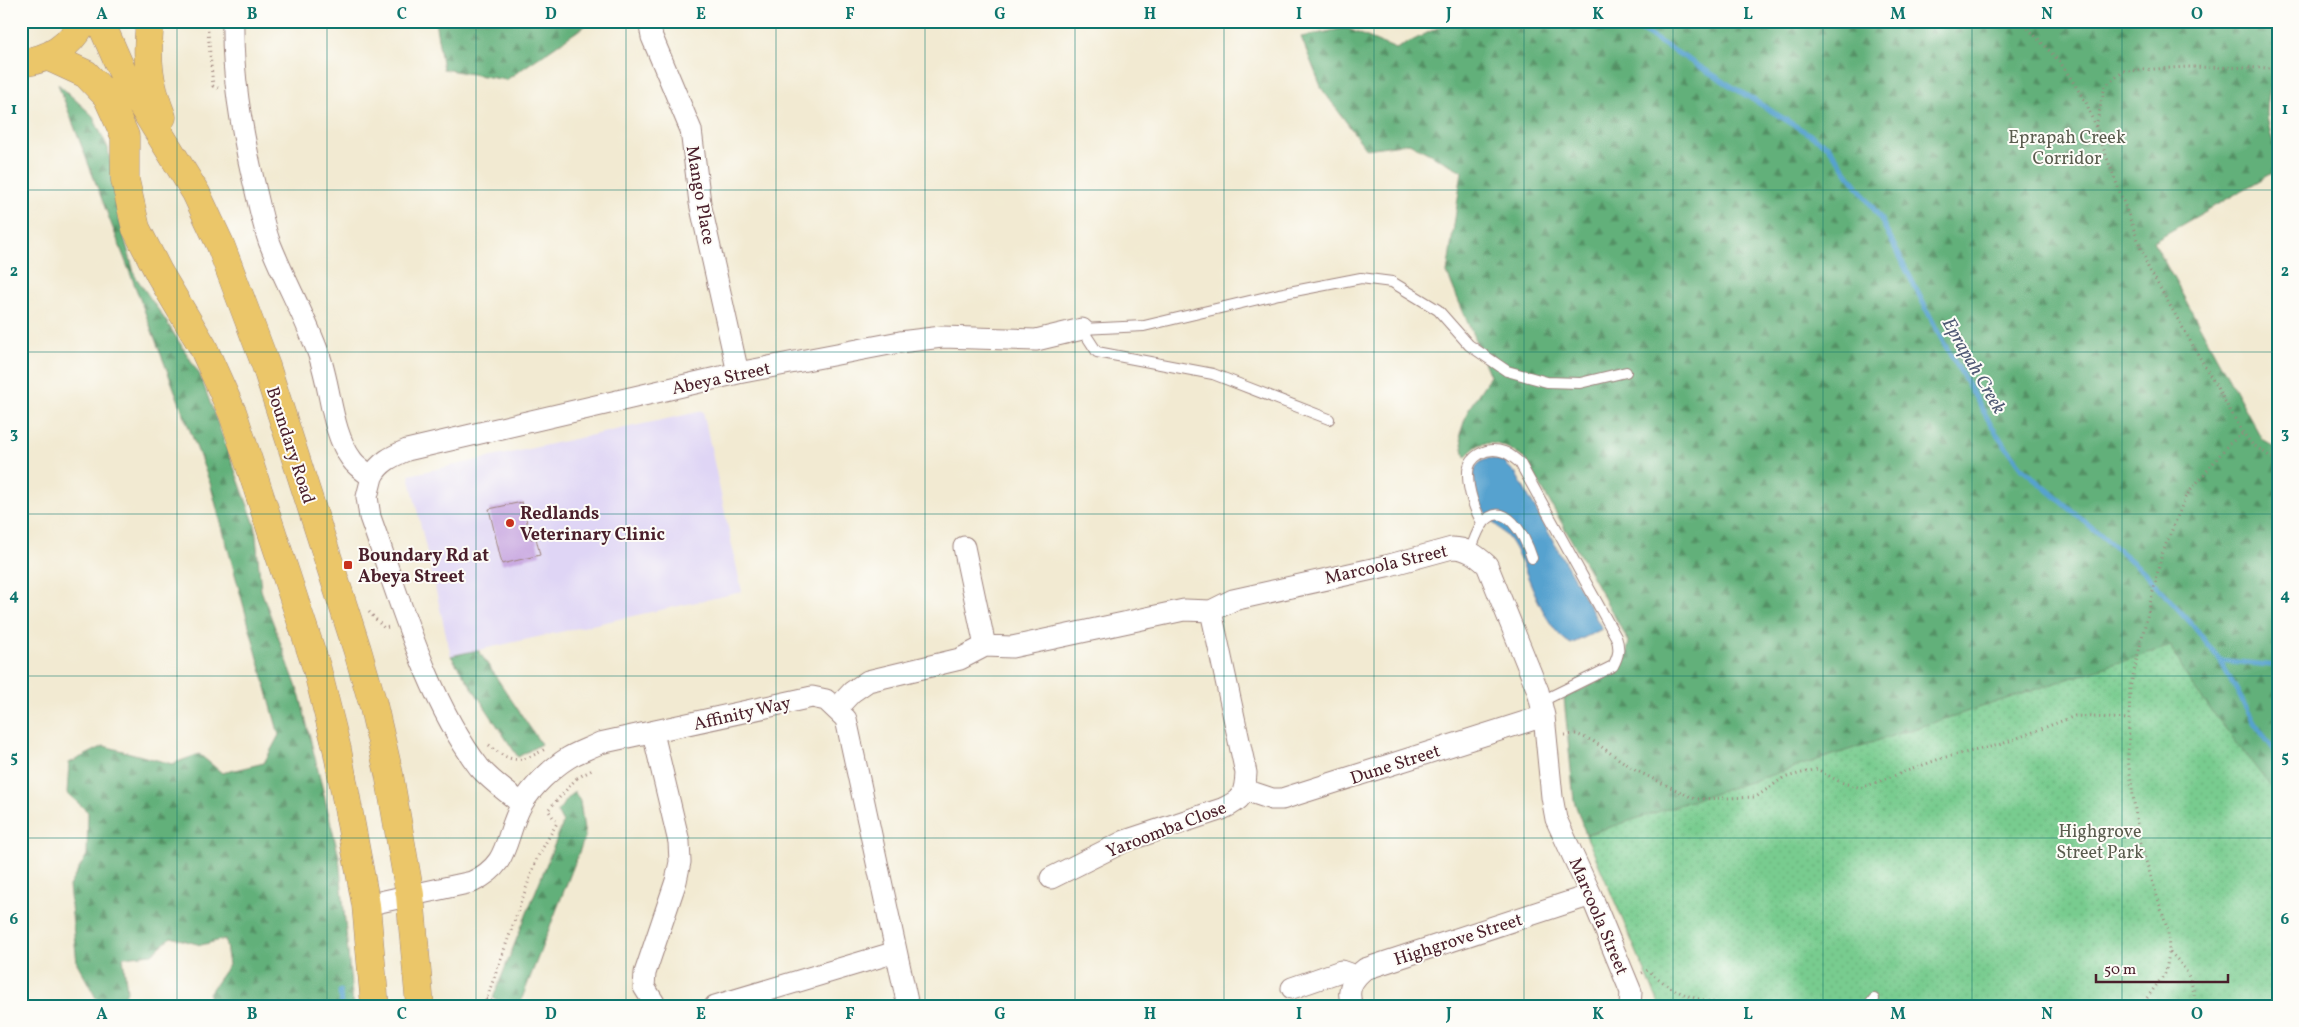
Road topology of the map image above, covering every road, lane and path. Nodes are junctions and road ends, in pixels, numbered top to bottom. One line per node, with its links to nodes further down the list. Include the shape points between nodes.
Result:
1 (84, 21): 7 (highway, via 72,40)
2 (100, 21): 11 (highway, Boundary Road, via 126,78)
3 (150, 21): 11 (highway, via 147,52 153,93)
4 (233, 21): 18 (street, via 236,92 263,221 322,363 341,441 352,461)
5 (650, 21): 14 (street, Mango Place, via 652,37 691,130 700,203)
6 (2021, 21): 10 (path, via 2060,62 2086,102)
7 (49, 57): 8 (highway); 37 (highway, via 86,74 107,96 125,136 126,180 136,228 158,274 203,347 233,414 316,669 337,749)
8 (21, 64)
9 (2278, 68): 10 (path, via 2187,67 2124,71 2105,86)
10 (2095, 126): 16 (path, via 2148,266)
11 (180, 167): 35 (highway, Boundary Road, via 196,193 230,267 266,366 357,649 389,774)
12 (1082, 329): 13 (lane, via 1144,326 1361,278 1392,282 1438,310 1470,345 1507,371 1547,382 1580,383); 14 (street, Abeya Street, via 1036,340 942,337 900,342); 15 (lane, via 1097,352 1213,374)
13 (1626, 372)
14 (738, 373): 18 (street, Abeya Street, via 407,450 385,461)
15 (1329, 419)
16 (2243, 433): 17 (path, via 2252,444); 27 (path, via 2228,445 2186,496 2162,554 2130,688)
17 (2278, 462)
18 (372, 477): 33 (street, via 367,497 370,517 441,704 480,768)
19 (1482, 524): 21 (lane); 22 (lane, via 1495,516 1510,519 1527,541); 26 (lane, via 1476,513 1469,466 1473,458 1482,453 1503,452 1520,463 1620,647 1613,666)
20 (964, 547): 24 (street)
21 (1470, 552): 23 (street, Marcoola Street, via 1464,548 1452,548 1233,600); 26 (street, Marcoola Street, via 1487,565)
22 (1532, 558)
23 (1211, 611): 24 (street, Marcoola Street, via 1184,610 1012,647); 32 (street, Yaroomba Close, via 1246,773)
24 (985, 646): 25 (street, Marcoola Street, via 960,658 868,681)
25 (836, 708): 28 (street, Affinity Way, via 826,700 812,697); 38 (street, via 846,719 849,730)
26 (1542, 709): 32 (street, Dune Street, via 1282,799); 36 (street, Marcoola Street, via 1556,819)
27 (2129, 719): 29 (path, via 2075,716 1999,745 1942,758 1861,788 1840,782 1817,769 1783,778 1756,797 1730,798 1695,799 1636,770 1593,741 1576,734); 39 (path, via 2128,759 2139,839 2168,931)
28 (653, 733): 31 (street, Affinity Way, via 600,743); 49 (street, via 680,842 676,881 645,973 644,987)
29 (1563, 736)
30 (485, 742): 31 (path, via 514,760 528,759 549,747)
31 (562, 762): 33 (street, Affinity Way); 44 (path, via 577,778 548,810 557,823 537,858)
32 (1245, 790): 34 (street, Yaroomba Close, via 1236,803 1222,810 1125,841)
33 (522, 804): 35 (street, Affinity Way, via 500,862 487,875 472,882)
34 (1052, 878)
35 (410, 895): 37 (street); 46 (highway, Boundary Road)
36 (1591, 895): 41 (street, Highgrove Street, via 1365,969); 53 (street, Marcoola Street, via 1631,992)
37 (366, 904): 45 (highway)
38 (896, 952): 50 (street); 51 (street)
39 (2169, 952): 56 (path, via 2166,972); 57 (path, via 2192,979)
40 (1641, 974): 43 (path, via 1648,970 1666,986)
41 (1355, 976): 42 (street, via 1341,971); 52 (street, via 1350,986)
42 (1292, 988)
43 (1687, 997): 54 (path); 55 (path)
44 (486, 999): 47 (path); 48 (path)
45 (375, 1006)
46 (420, 1006)
47 (484, 1006)
48 (503, 1006)
49 (656, 1006)
50 (715, 1006)
51 (908, 1006)
52 (1352, 1006)
53 (1630, 1006)
54 (1687, 1006)
55 (1731, 1006)
56 (2141, 1006)
57 (2196, 1006)

